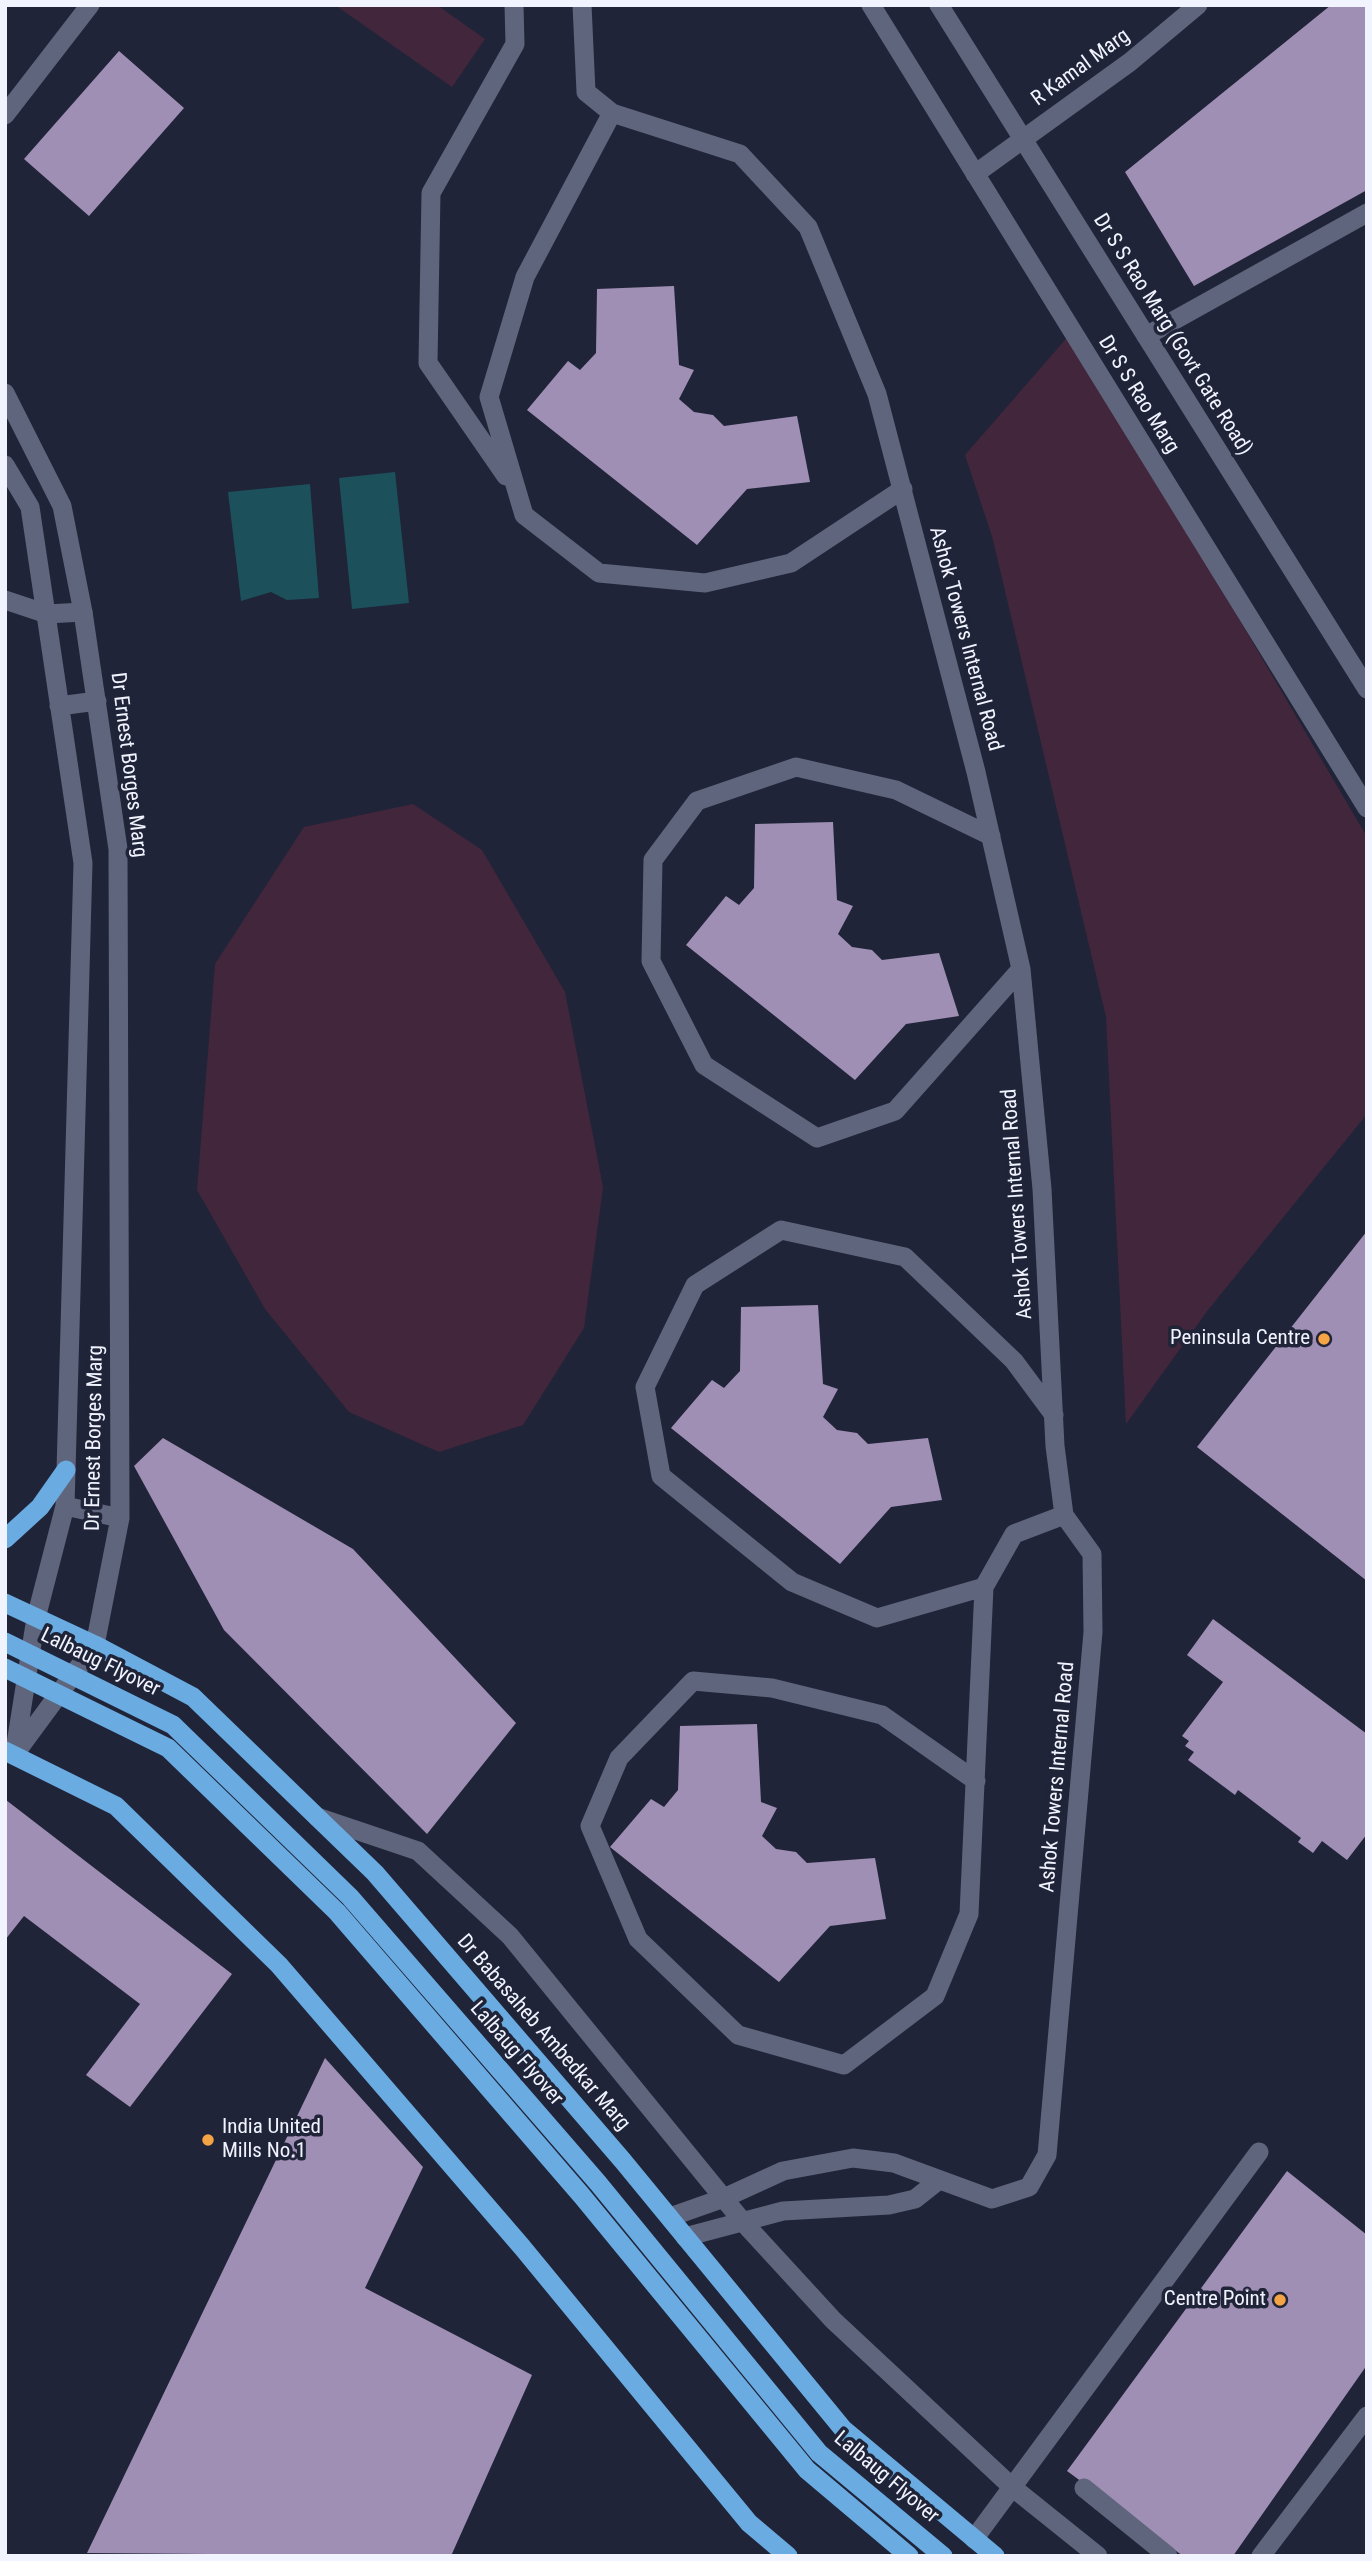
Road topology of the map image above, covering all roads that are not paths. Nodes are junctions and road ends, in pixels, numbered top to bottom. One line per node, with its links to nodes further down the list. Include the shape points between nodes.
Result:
1 (90, 5): 8 (street)
2 (514, 5): 16 (street, via 515,44 431,193 428,363)
3 (582, 5): 7 (street, Ashok Towers Internal Road, via 586,92)
4 (871, 5): 10 (street, Dr S S Rao Marg)
5 (939, 5): 9 (street, Dr S S Rao Marg (Govt Gate Road))
6 (1198, 5): 9 (street, R Kamal Marg, via 1130,62)
7 (612, 113): 15 (street, Ashok Towers Internal Road, via 740,154 808,227 877,394); 16 (street, via 525,277 489,397)
8 (5, 115)
9 (1023, 139): 10 (street, R Kamal Marg); 12 (street, Dr S S Rao Marg (Govt Gate Road))
10 (975, 174): 23 (street, Dr S S Rao Marg)
11 (1367, 213): 12 (street)
12 (1146, 336): 20 (street, Dr S S Rao Marg (Govt Gate Road))
13 (5, 393): 18 (street, Dr Ernest Borges Marg, via 62,506)
14 (5, 465): 19 (street, Dr Ernest Borges Marg, via 30,507)
15 (903, 489): 16 (street, via 791,563 705,583 599,573 524,515); 24 (street, Ashok Towers Internal Road)
16 (516, 491)
17 (5, 600): 19 (street)
18 (83, 612): 19 (street); 21 (street, Dr Ernest Borges Marg)
19 (47, 614): 22 (street, Dr Ernest Borges Marg)
20 (1367, 689)
21 (97, 701): 22 (street); 30 (street, Dr Ernest Borges Marg, via 118,849)
22 (59, 706): 27 (street, Dr Ernest Borges Marg, via 83,863)
23 (1367, 808)
24 (991, 836): 25 (street, Ashok Towers Internal Road); 25 (street, via 896,790 796,766 697,801 653,860 651,961 704,1065 817,1138 895,1111)
25 (1021, 969): 26 (street, Ashok Towers Internal Road, via 1042,1189)
26 (1054, 1415): 29 (street, Ashok Towers Internal Road); 32 (street, via 1014,1361 905,1257 781,1230 695,1285 645,1387 661,1476 792,1582 877,1618)
27 (66, 1470): 28 (street, Dr Ernest Borges Marg); 31 (highway, via 40,1507)
28 (65, 1506): 30 (street); 34 (street, Dr Ernest Borges Marg)
29 (1065, 1515): 32 (street, via 1014,1534); 42 (street, Ashok Towers Internal Road, via 1092,1554 1093,1632 1047,2155 1029,2187 992,2199)
30 (120, 1518): 36 (street, Dr Ernest Borges Marg)
31 (5, 1539)
32 (984, 1587): 39 (street)
33 (5, 1603): 34 (highway, Dr Babasaheb Ambedkar Marg)
34 (36, 1618): 36 (highway, Dr Babasaheb Ambedkar Marg); 38 (street, Dr Ernest Borges Marg)
35 (5, 1642): 53 (highway, Lalbaug Flyover, via 173,1725 350,1897 598,2183 819,2453)
36 (95, 1645): 38 (street, Dr Ernest Borges Marg); 40 (highway, Dr Babasaheb Ambedkar Marg, via 193,1697)
37 (5, 1668): 52 (highway, Lalbaug Flyover, via 168,1748 337,1912 582,2196 807,2470)
38 (10, 1753): 51 (highway, via 116,1807 279,1965 522,2247 749,2523)
39 (976, 1781): 39 (street, via 969,1914 935,1996 844,2065 738,2035 638,1939 590,1826 619,1758 693,1681 772,1688 882,1715)
40 (317, 1817): 43 (street, via 418,1851 510,1937); 44 (highway, Dr Babasaheb Ambedkar Marg, via 374,1873)
41 (1259, 2152): 48 (street, via 1237,2198)
42 (939, 2180): 43 (street, Ashok Towers Internal Road, via 894,2163 853,2158 783,2171); 45 (street, via 915,2199 783,2211)
43 (724, 2198): 44 (street, Ashok Towers Internal Road); 45 (street)
44 (670, 2217): 46 (highway, Dr Babasaheb Ambedkar Marg)
45 (743, 2222): 46 (street); 48 (street, via 833,2320)
46 (685, 2237): 50 (highway, Dr Babasaheb Ambedkar Marg, via 844,2429)
47 (1367, 2416): 57 (street)
48 (1012, 2487): 50 (street); 55 (street)
49 (1084, 2488): 56 (street)
50 (974, 2539): 54 (highway, Dr Babasaheb Ambedkar Marg)
51 (788, 2556)
52 (909, 2556)
53 (943, 2556)
54 (995, 2556)
55 (1098, 2556)
56 (1168, 2556)
57 (1261, 2556)

